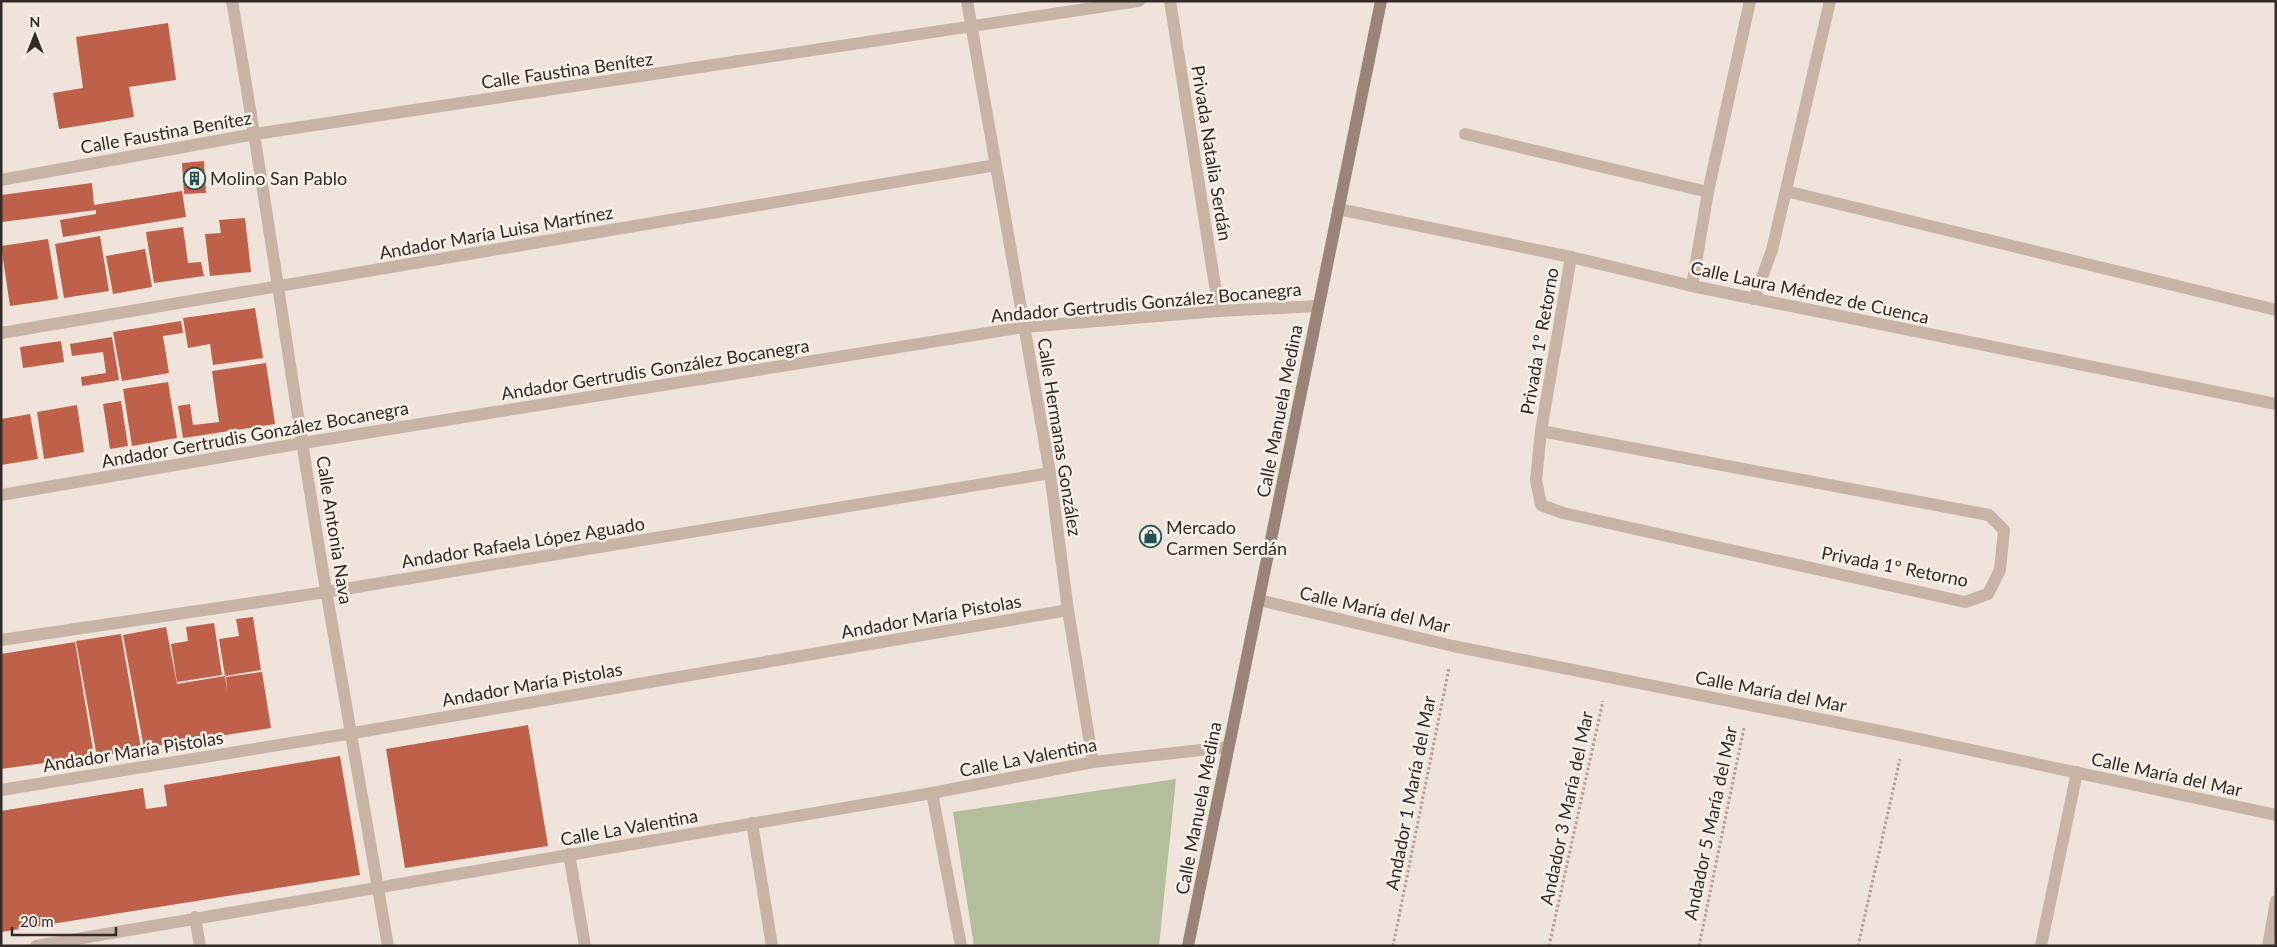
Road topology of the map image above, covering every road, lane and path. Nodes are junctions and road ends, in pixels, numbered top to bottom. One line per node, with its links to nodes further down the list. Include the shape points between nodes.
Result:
1 (232, 1): 9 (street, Calle Antonia Nava)
2 (967, 1): 8 (street, Calle Hermanas González)
3 (1139, 1): 8 (street, Calle Faustina Benítez)
4 (1170, 1): 22 (street, Privada Natalia Serdán)
5 (1381, 1): 15 (street, Calle Manuela Medina)
6 (1750, 1): 14 (street)
7 (1830, 1): 13 (street)
8 (972, 28): 9 (street, Calle Faustina Benítez); 11 (street, Calle Hermanas González)
9 (256, 134): 12 (street, Calle Faustina Benítez); 17 (street, Calle Antonia Nava)
10 (1465, 134): 14 (street)
11 (996, 165): 17 (street, Andador María Luisa Martínez); 23 (street, Calle Hermanas González)
12 (1, 180)
13 (1786, 191): 19 (street, via 1772,250); 21 (street)
14 (1708, 192): 18 (street)
15 (1338, 209): 16 (street, Calle Laura Méndez de Cuenca); 20 (street, Calle Manuela Medina)
16 (1571, 258): 18 (street, Calle Laura Méndez de Cuenca); 26 (street, Privada 1º Retorno)
17 (278, 286): 24 (street, Andador María Luisa Martínez); 27 (street, Calle Antonia Nava)
18 (1692, 286): 19 (street, Calle Laura Méndez de Cuenca)
19 (1754, 299): 25 (street, Calle Laura Méndez de Cuenca)
20 (1317, 306): 22 (street, Andador Gertrudis González Bocanegra); 31 (street, Calle Manuela Medina)
21 (2276, 310)
22 (1218, 311): 23 (street, Andador Gertrudis González Bocanegra)
23 (1024, 327): 27 (street, Andador Gertrudis González Bocanegra); 28 (street, Calle Hermanas González)
24 (1, 333)
25 (2276, 404)
26 (1541, 431): 26 (street, Privada 1º Retorno, via 1536,480 1541,505 1563,513 1965,602 1988,594 2000,570 2004,530 1990,514)
27 (303, 443): 29 (street, Andador Gertrudis González Bocanegra); 30 (street, Calle Antonia Nava)
28 (1050, 473): 30 (street, Andador Rafaela López Aguado); 32 (street, Calle Hermanas González)
29 (1, 495)
30 (326, 592): 33 (street, Andador Rafaela López Aguado); 37 (street, Calle Antonia Nava)
31 (1259, 600): 34 (street, Calle María del Mar); 39 (street, Calle Manuela Medina)
32 (1068, 610): 37 (street, Andador María Pistolas); 40 (street, Calle Hermanas González)
33 (1, 640)
34 (1453, 646): 35 (street, Calle María del Mar); 57 (path, Andador 1 María del Mar)
35 (1609, 676): 36 (street, Calle María del Mar); 58 (path, Andador 3 María del Mar)
36 (1749, 706): 38 (street, Calle María del Mar); 59 (path, Andador 5 María del Mar)
37 (353, 732): 42 (street, Andador María Pistolas); 47 (street, Calle Antonia Nava)
38 (1905, 736): 41 (street, Calle María del Mar); 60 (path)
39 (1228, 747): 40 (street, Calle La Valentina); 56 (street, Calle Manuela Medina)
40 (1093, 762): 43 (street, Calle La Valentina)
41 (2077, 772): 44 (street, Calle María del Mar); 61 (street)
42 (1, 790)
43 (932, 794): 45 (street, Calle La Valentina); 55 (street)
44 (2276, 815)
45 (752, 823): 46 (street, Calle La Valentina); 54 (street)
46 (569, 854): 47 (street, Calle La Valentina); 53 (street)
47 (378, 888): 49 (street, Calle La Valentina); 52 (street, Calle Antonia Nava)
48 (2276, 901): 62 (street)
49 (195, 917): 50 (street, Calle La Valentina); 51 (street)
50 (36, 946)
51 (200, 946)
52 (388, 946)
53 (584, 946)
54 (772, 946)
55 (961, 946)
56 (1188, 946)
57 (1393, 946)
58 (1549, 946)
59 (1698, 946)
60 (1858, 946)
61 (2040, 946)
62 (2268, 946)

